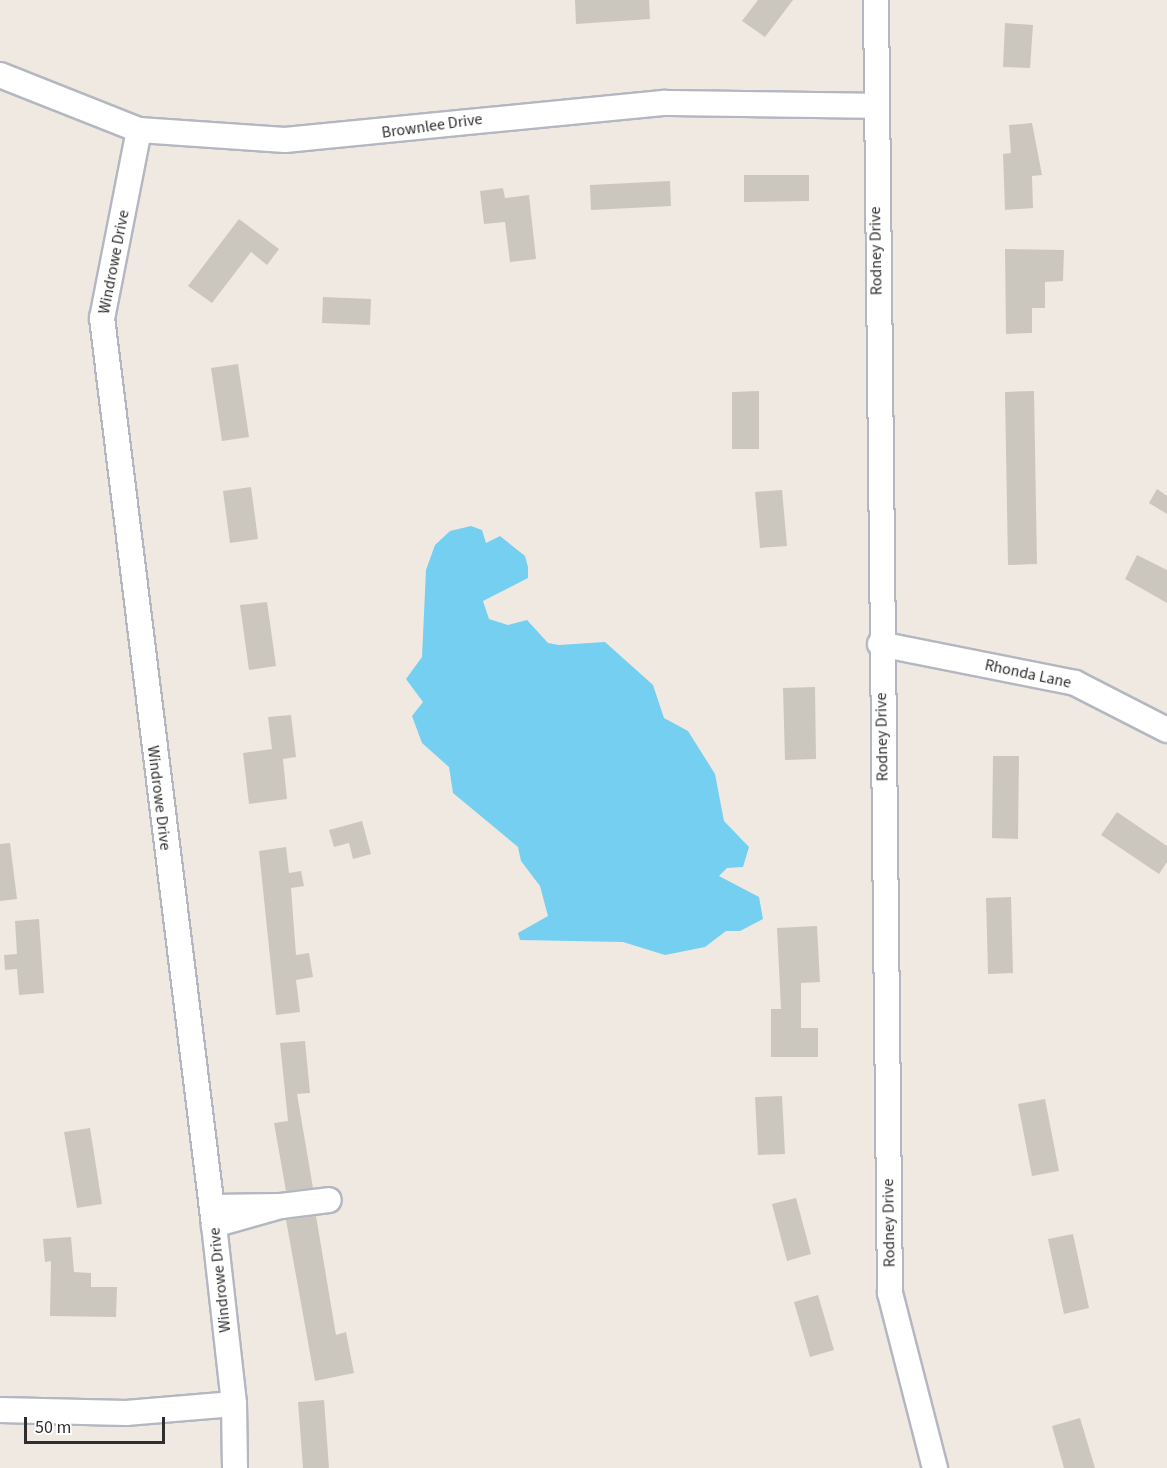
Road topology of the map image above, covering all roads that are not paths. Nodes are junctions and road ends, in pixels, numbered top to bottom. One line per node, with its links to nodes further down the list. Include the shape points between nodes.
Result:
1 (876, 0): 3 (street, Rodney Drive)
2 (0, 75): 4 (street, Brownlee Drive)
3 (875, 106): 4 (street, Brownlee Drive, via 665,103 285,140); 5 (street, Rodney Drive)
4 (139, 130): 8 (street, Windrowe Drive, via 102,318)
5 (880, 644): 6 (street, Rhonda Lane, via 1075,683); 12 (street, Rodney Drive, via 890,1293)
6 (1167, 730)
7 (330, 1200): 8 (street)
8 (213, 1216): 9 (street, Windrowe Drive)
9 (234, 1404): 10 (street, via 126,1413); 11 (street, Windrowe Drive)
10 (0, 1410)
11 (235, 1468)
12 (935, 1468)

